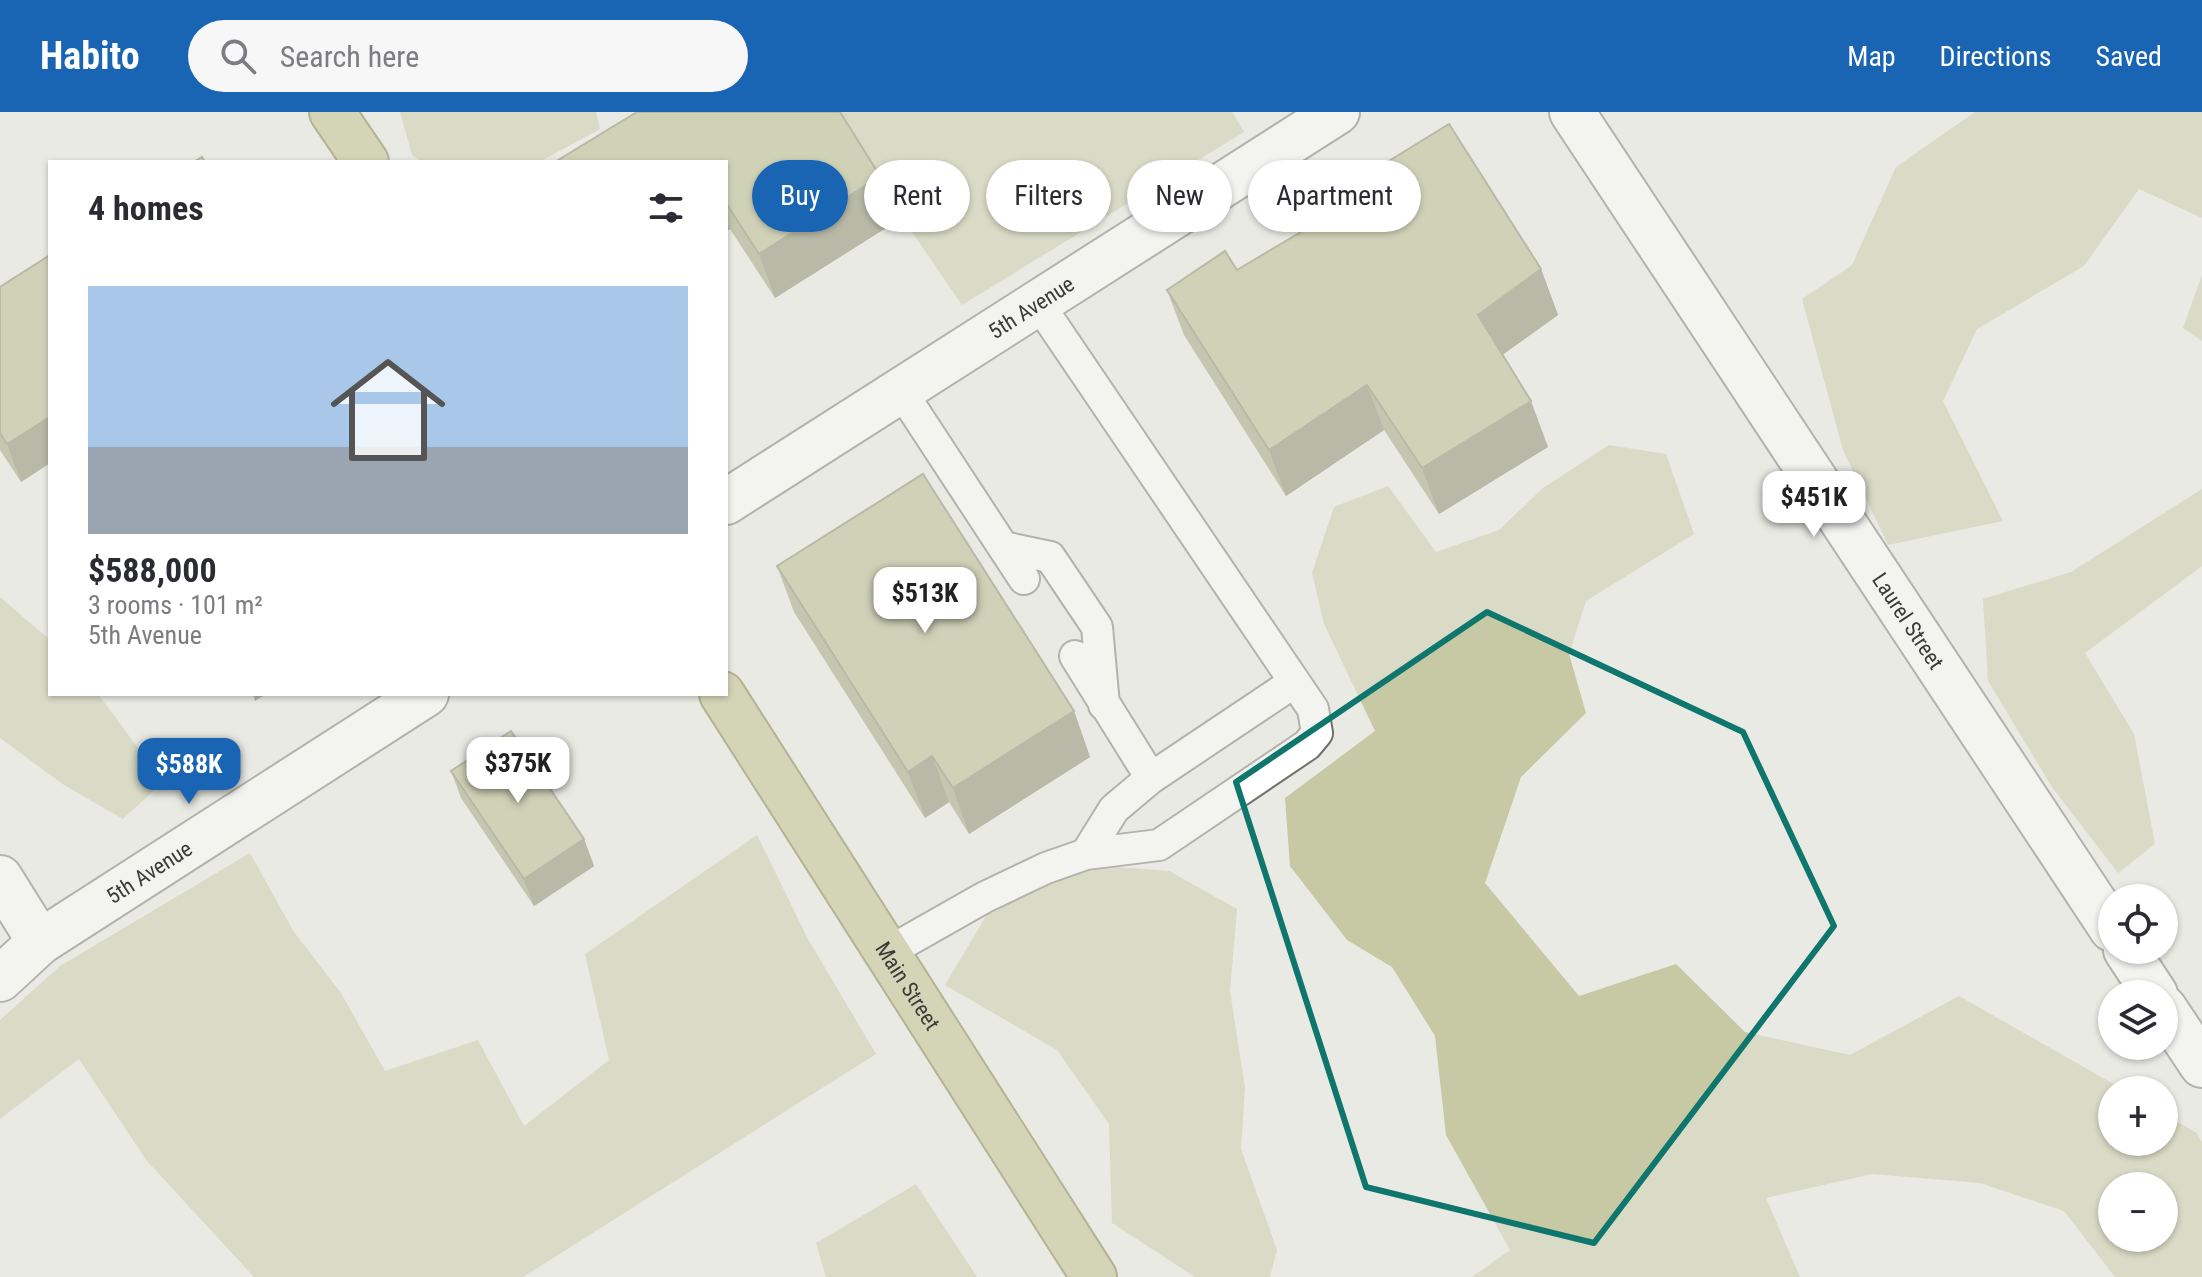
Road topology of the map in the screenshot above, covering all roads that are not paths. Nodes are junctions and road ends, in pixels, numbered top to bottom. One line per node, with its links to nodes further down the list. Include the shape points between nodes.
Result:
1 (332, 112): 4 (main road)
2 (1337, 112): 5 (street, 5th Avenue)
3 (1572, 112): 18 (street, Laurel Street)
4 (365, 160)
5 (1038, 303): 6 (street, 5th Avenue); 11 (lane)
6 (901, 391): 7 (street, 5th Avenue); 8 (lane)
7 (728, 501)
8 (1003, 547): 9 (lane); 14 (lane, via 1050,557 1097,627)
9 (1024, 579)
10 (1075, 656): 14 (lane)
11 (1293, 683): 15 (lane); 16 (lane, via 1313,709 1317,733 1307,745 1159,845)
12 (423, 696): 19 (street, 5th Avenue)
13 (723, 696): 20 (main road, Main Street)
14 (1104, 705): 15 (lane)
15 (1151, 778): 16 (lane, via 1114,809)
16 (1086, 854): 20 (lane, via 985,897)
17 (0, 878): 19 (street)
18 (2098, 908)
19 (40, 942): 21 (street, 5th Avenue)
20 (888, 952): 24 (main road, Main Street)
21 (0, 979)
22 (2178, 1029): 23 (street)
23 (2202, 1065)
24 (1094, 1277)

